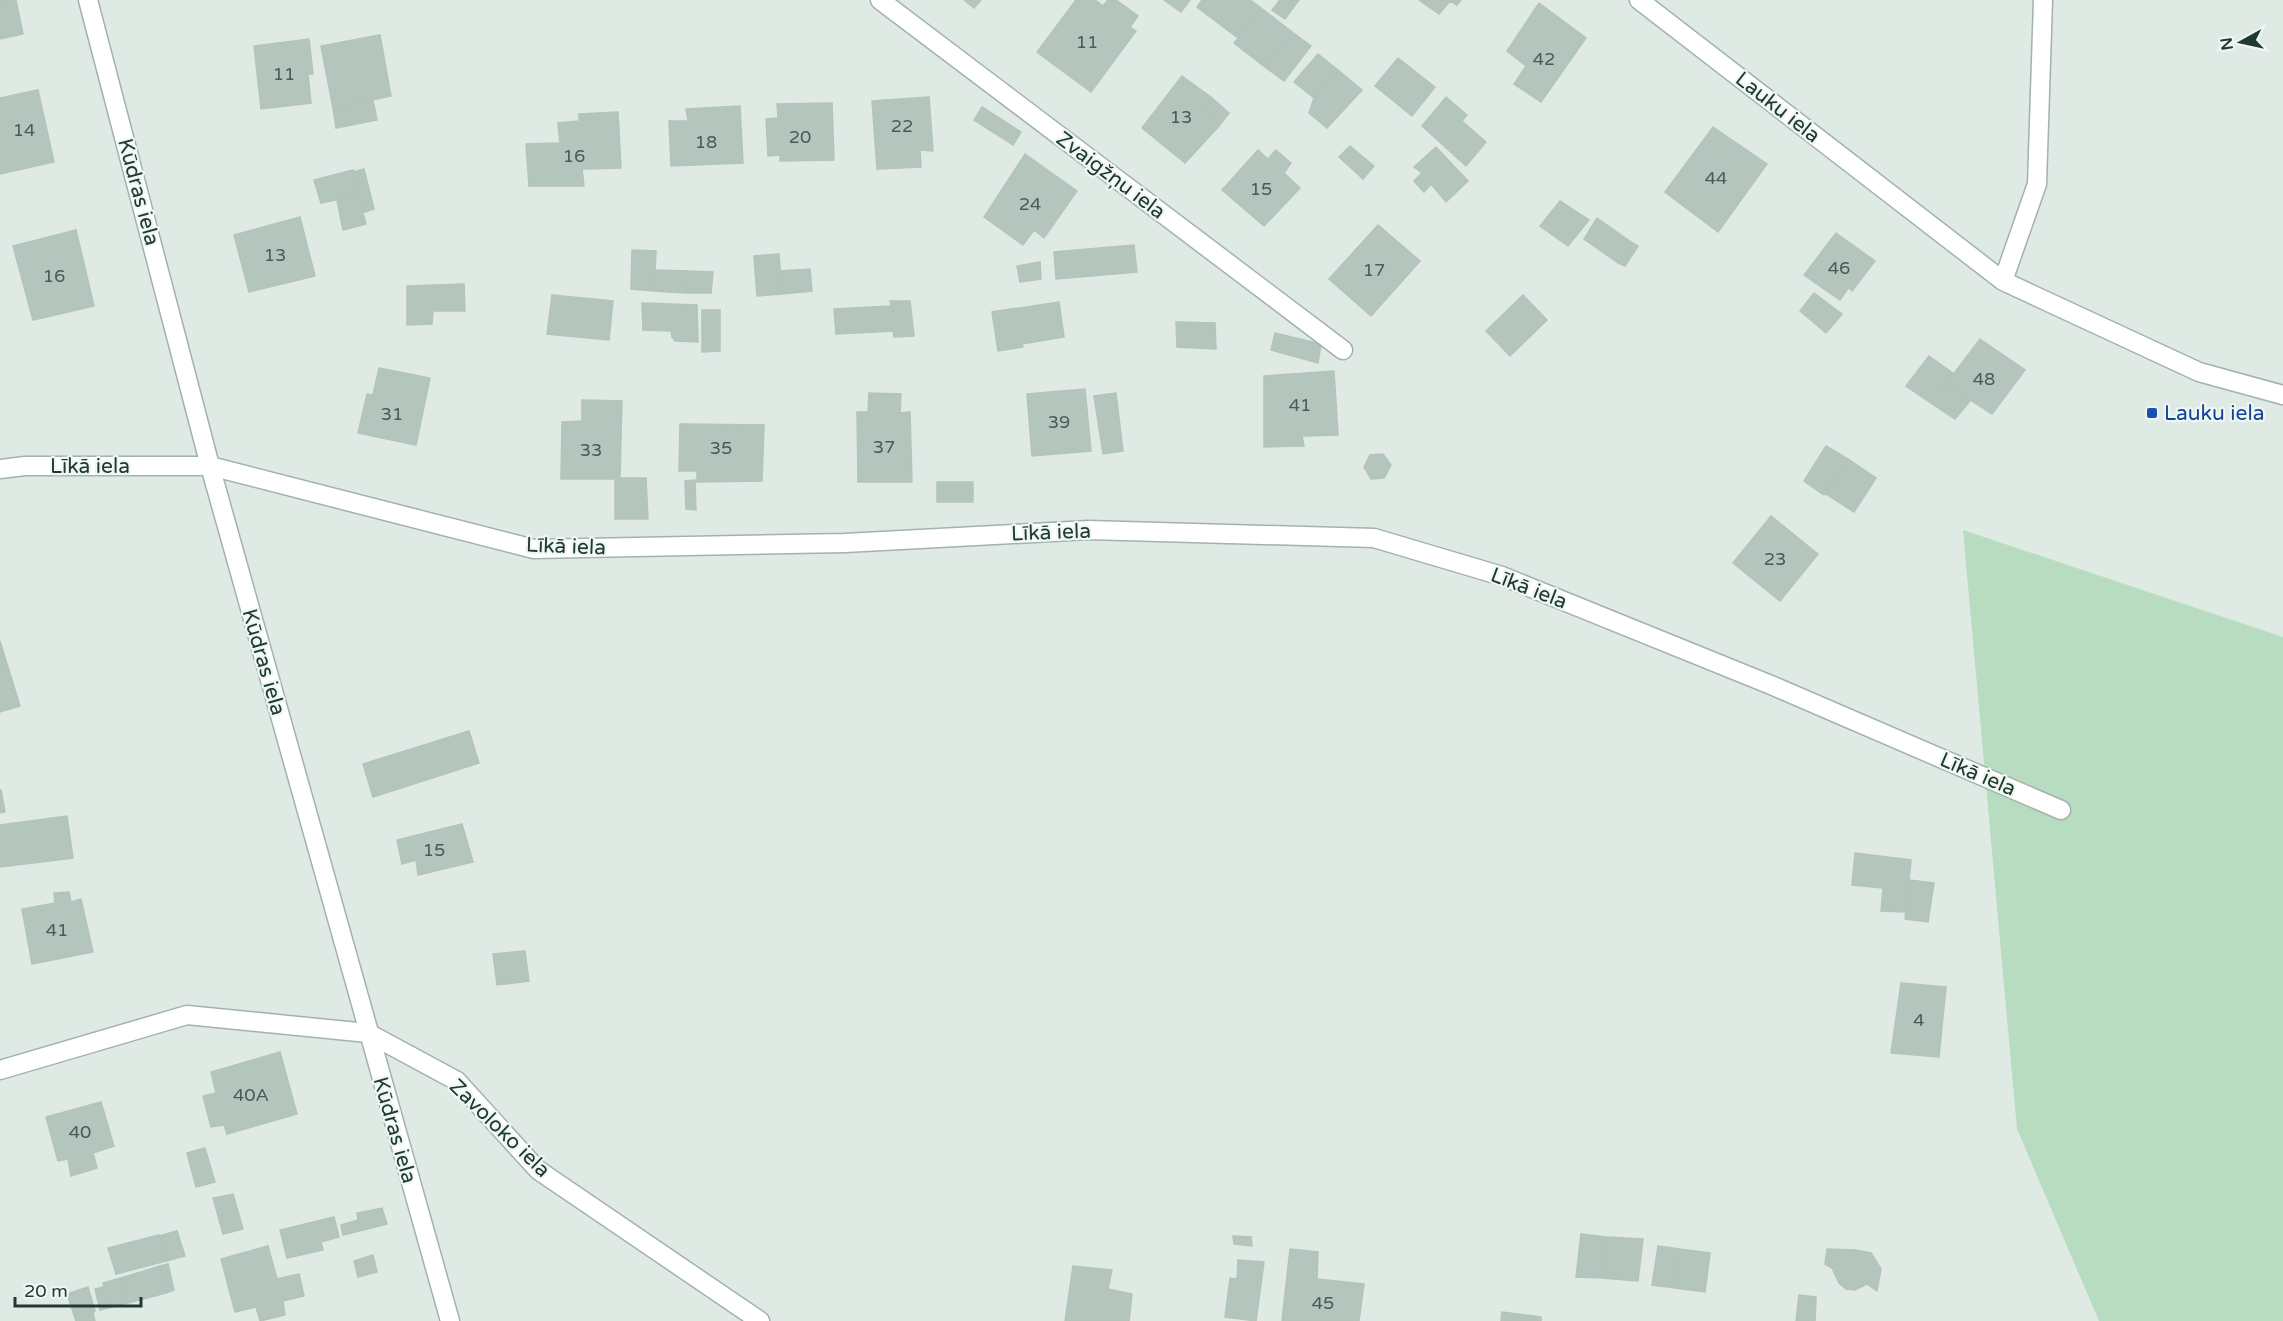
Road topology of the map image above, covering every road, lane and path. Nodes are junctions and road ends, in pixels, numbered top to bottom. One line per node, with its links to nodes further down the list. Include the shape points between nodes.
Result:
1 (88, 0): 8 (street, Kūdras iela)
2 (880, 0): 6 (street, Zvaigžņu iela)
3 (1639, 0): 5 (street, Lauku iela)
4 (2043, 0): 5 (street, via 2037,184)
5 (2003, 281): 7 (street, Lauku iela, via 2199,372)
6 (1343, 350)
7 (2283, 395)
8 (210, 466): 9 (street, Līkā iela, via 26,466); 10 (street, Līkā iela, via 534,549 845,543 1089,530 1374,538 1502,576 1771,685); 11 (street, Kūdras iela)
9 (0, 470)
10 (2061, 810)
11 (368, 1033): 12 (street, Zavoloko iela, via 187,1015); 13 (street, Kūdras iela); 14 (street, Zavoloko iela, via 457,1081 538,1170)
12 (0, 1070)
13 (450, 1321)
14 (760, 1321)

